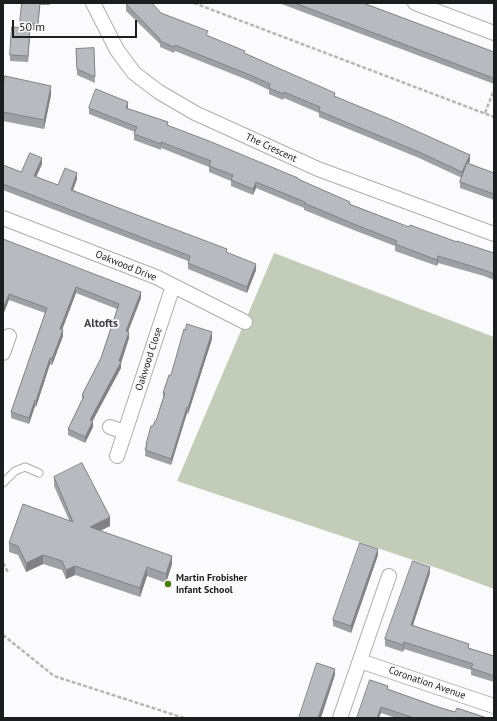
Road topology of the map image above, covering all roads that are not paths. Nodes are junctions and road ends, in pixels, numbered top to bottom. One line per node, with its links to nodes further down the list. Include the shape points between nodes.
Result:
1 (93, 3): 5 (street, The Crescent, via 117,50 134,72 159,92 189,110 318,169)
2 (415, 3): 3 (street)
3 (494, 33)
4 (3, 218): 6 (street, Oakwood Drive, via 156,277)
5 (494, 234)
6 (173, 286): 7 (street, Oakwood Drive); 11 (street, Oakwood Close)
7 (245, 322)
8 (9, 336): 9 (street)
9 (3, 353)
10 (110, 427): 11 (street)
11 (124, 432): 12 (street, Oakwood Close)
12 (117, 456)
13 (39, 473): 14 (lane, via 25,467 15,470)
14 (3, 483)
15 (389, 576): 16 (street)
16 (360, 661): 17 (street, Coronation Avenue); 18 (street)
17 (494, 706)
18 (340, 718)

